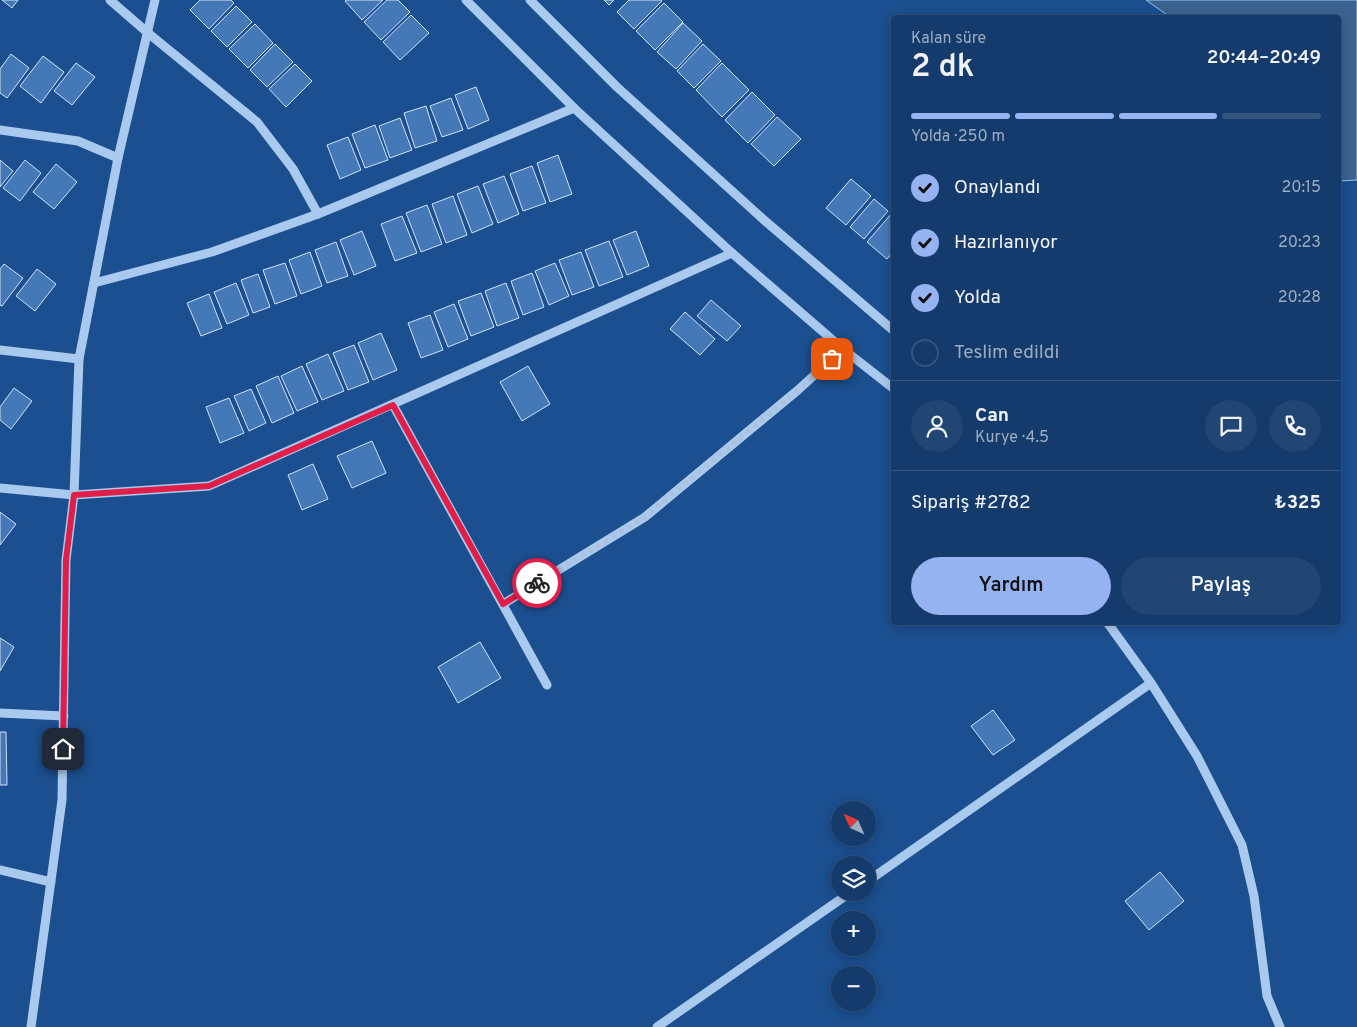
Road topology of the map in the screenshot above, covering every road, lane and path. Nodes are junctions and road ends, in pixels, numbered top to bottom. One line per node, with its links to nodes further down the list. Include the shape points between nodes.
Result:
1 (110, 0): 5 (street)
2 (155, 0): 5 (street)
3 (466, 0): 6 (street)
4 (530, 0): 12 (street, via 617,87 771,226)
5 (148, 33): 8 (street); 9 (street, via 257,122 293,169)
6 (574, 108): 9 (street); 10 (street)
7 (0, 130): 8 (street, via 78,141)
8 (118, 158): 11 (street)
9 (318, 214): 11 (street, via 212,252)
10 (732, 253): 13 (street); 17 (street)
11 (94, 283): 15 (street)
12 (891, 327)
13 (843, 349): 16 (street); 20 (street, via 645,517)
14 (0, 350): 15 (street)
15 (79, 359): 19 (street)
16 (891, 387)
17 (393, 405): 19 (street, via 209,486); 20 (street)
18 (0, 488): 19 (street)
19 (74, 495): 25 (street, via 66,560)
20 (503, 604): 23 (street)
21 (1109, 625): 22 (street)
22 (1151, 683): 27 (street); 32 (street, via 1197,756 1242,845 1254,896 1267,996)
23 (547, 685)
24 (0, 713): 25 (street)
25 (64, 716): 28 (street, via 62,800)
26 (0, 870): 28 (street)
27 (876, 875)
28 (51, 882): 30 (street)
29 (837, 901): 31 (street)
30 (32, 1027)
31 (657, 1027)
32 (1280, 1027)

